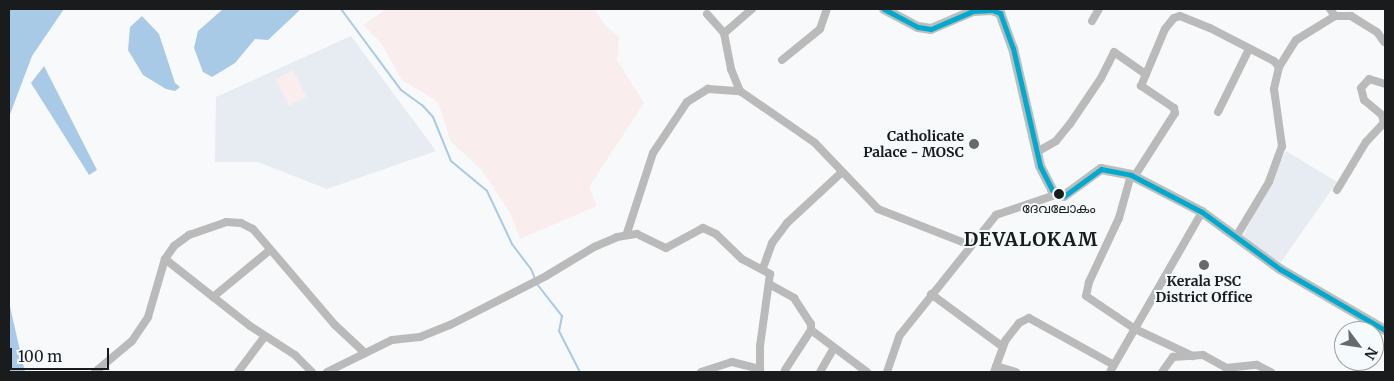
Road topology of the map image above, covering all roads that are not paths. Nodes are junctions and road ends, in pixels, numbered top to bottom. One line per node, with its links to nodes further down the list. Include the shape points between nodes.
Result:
1 (752, 9): 12 (street)
2 (827, 9): 15 (street, via 820,29)
3 (884, 9): 6 (main road, via 918,28 931,29)
4 (1099, 9): 11 (street)
5 (1330, 9): 10 (street)
6 (972, 10): 7 (main road)
7 (1003, 11): 21 (main road)
8 (1177, 12): 14 (street); 17 (street, via 1165,29)
9 (707, 14): 12 (street)
10 (1335, 16): 13 (street, via 1351,16 1377,32); 16 (street, via 1296,40)
11 (1092, 21)
12 (724, 33): 19 (street, via 731,69)
13 (1384, 42)
14 (1249, 49): 16 (street); 20 (street)
15 (782, 60)
16 (1279, 67): 28 (street, via 1274,89 1281,154 1269,182)
17 (1146, 74): 21 (street, via 1114,52 1102,78 1070,124 1056,141); 23 (street, via 1141,87 1175,112)
18 (1385, 84): 24 (street, via 1369,79 1361,88 1364,100 1382,115 1384,123 1366,142)
19 (740, 91): 22 (street, via 815,143); 27 (street, via 708,90 687,102 653,153)
20 (1218, 112)
21 (1037, 152): 25 (main road, via 1044,174)
22 (842, 172): 29 (street, via 878,209); 32 (street, via 786,223 772,243)
23 (1132, 176): 25 (main road, via 1101,169 1064,196); 26 (main road); 36 (street, via 1119,218 1086,291 1089,301)
24 (1337, 190)
25 (1058, 194): 29 (street, via 996,215)
26 (1202, 212): 28 (main road); 36 (street)
27 (627, 234): 32 (street, via 637,234 666,248 705,228 742,259); 42 (street, via 594,247 546,276 430,334 392,340)
28 (1236, 237): 38 (main road, via 1280,269)
29 (970, 245): 34 (street)
30 (270, 250): 31 (street, via 253,229 241,223 226,222 189,235 174,246); 35 (street); 42 (street, via 335,325)
31 (165, 259): 35 (street); 48 (street, via 148,317 132,341)
32 (763, 268): 33 (street, via 770,274)
33 (769, 284): 37 (street, via 794,298 811,324); 47 (street, via 760,346)
34 (931, 294): 40 (street); 55 (street, via 900,335)
35 (213, 297): 39 (street)
36 (1135, 329): 43 (street); 45 (street)
37 (811, 330): 41 (street); 46 (street)
38 (1385, 330)
39 (265, 336): 49 (street); 50 (street, via 295,355)
40 (1002, 347): 44 (street); 45 (street, via 1019,323 1029,318)
41 (834, 348): 53 (street); 54 (street)
42 (364, 353): 51 (street)
43 (1193, 356): 57 (street, via 1173,357); 58 (street, via 1203,355 1231,369 1257,365)
44 (995, 369): 56 (street)
45 (1112, 369)
46 (785, 370)
47 (760, 371): 52 (street, via 732,362)
48 (95, 372)
49 (238, 372)
50 (312, 372)
51 (327, 372)
52 (699, 372)
53 (820, 372)
54 (866, 372)
55 (887, 372)
56 (1016, 372)
57 (1162, 372)
58 (1271, 372)

